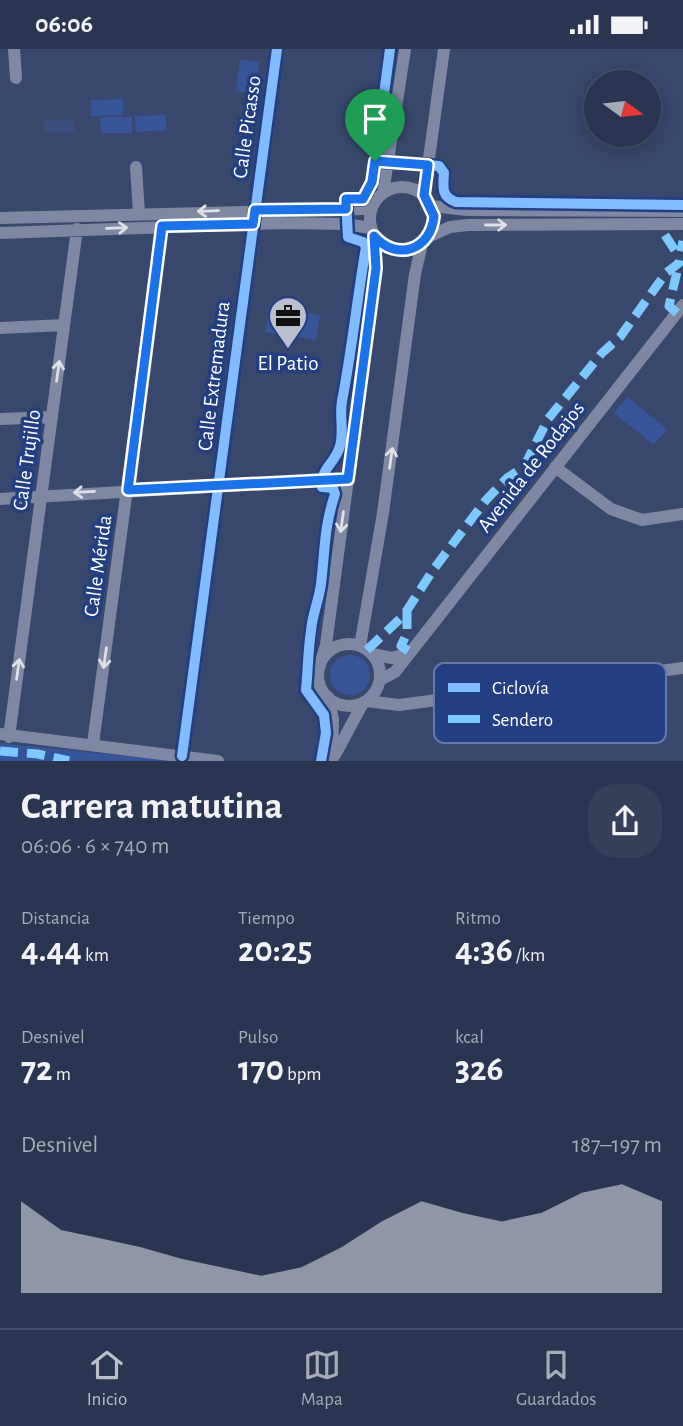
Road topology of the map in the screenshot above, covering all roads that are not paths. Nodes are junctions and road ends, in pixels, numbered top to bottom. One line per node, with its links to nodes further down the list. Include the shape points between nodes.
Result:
1 (14, 49): 5 (street)
2 (277, 49): 11 (street, Calle Picasso)
3 (405, 49): 7 (street)
4 (444, 49): 8 (street)
5 (16, 78)
6 (136, 167): 13 (street)
7 (383, 193): 8 (street, via 404,186); 9 (street)
8 (424, 195): 10 (street)
9 (373, 204): 11 (street, via 362,209); 19 (street)
10 (432, 206): 12 (street); 21 (street, via 434,216)
11 (255, 210): 13 (street, one-way to 13); 15 (street, Calle Extremadura)
12 (683, 211)
13 (139, 213): 14 (street)
14 (0, 218)
15 (253, 224): 17 (street); 19 (street, via 345,224); 29 (street, Calle Extremadura)
16 (683, 224): 21 (street, one-way to 16, via 450,227 468,225)
17 (162, 226): 18 (street, one-way to 17); 30 (street, Calle Mérida)
18 (77, 229): 20 (street); 23 (street, Calle Trujillo)
19 (373, 232): 21 (street, via 391,249 413,249); 28 (street, via 376,268)
20 (0, 233)
21 (426, 240): 34 (street, one-way to 21, via 415,274)
22 (683, 305): 27 (street, Avenida de Rodajos)
23 (64, 325): 24 (street); 25 (street, Calle Trujillo, one-way to 23)
24 (0, 328)
25 (52, 417): 26 (street); 31 (street, Calle Trujillo)
26 (0, 419)
27 (555, 467): 33 (street, via 611,509 642,520); 35 (street, Avenida de Rodajos)
28 (348, 479): 29 (street); 36 (street, one-way to 36)
29 (219, 485): 30 (street); 44 (street, Calle Extremadura)
30 (128, 490): 31 (street, one-way to 31); 43 (street, Calle Mérida, one-way to 43)
31 (41, 494): 32 (street); 42 (street, Calle Trujillo, one-way to 31)
32 (0, 499)
33 (683, 514)
34 (366, 650): 35 (street, via 392,658); 36 (street, via 340,646 323,658); 37 (street, via 377,662)
35 (410, 653): 37 (street, Avenida de Rodajos)
36 (319, 668): 38 (street, via 319,684)
37 (379, 683): 40 (street); 41 (street)
38 (328, 697): 40 (street, via 344,705); 45 (street, via 333,719)
39 (434, 700): 41 (street)
40 (364, 702): 41 (street); 45 (street)
41 (399, 705)
42 (4, 735): 43 (street)
43 (93, 744): 44 (street)
44 (182, 756): 46 (street)
45 (332, 760)
46 (218, 761)

